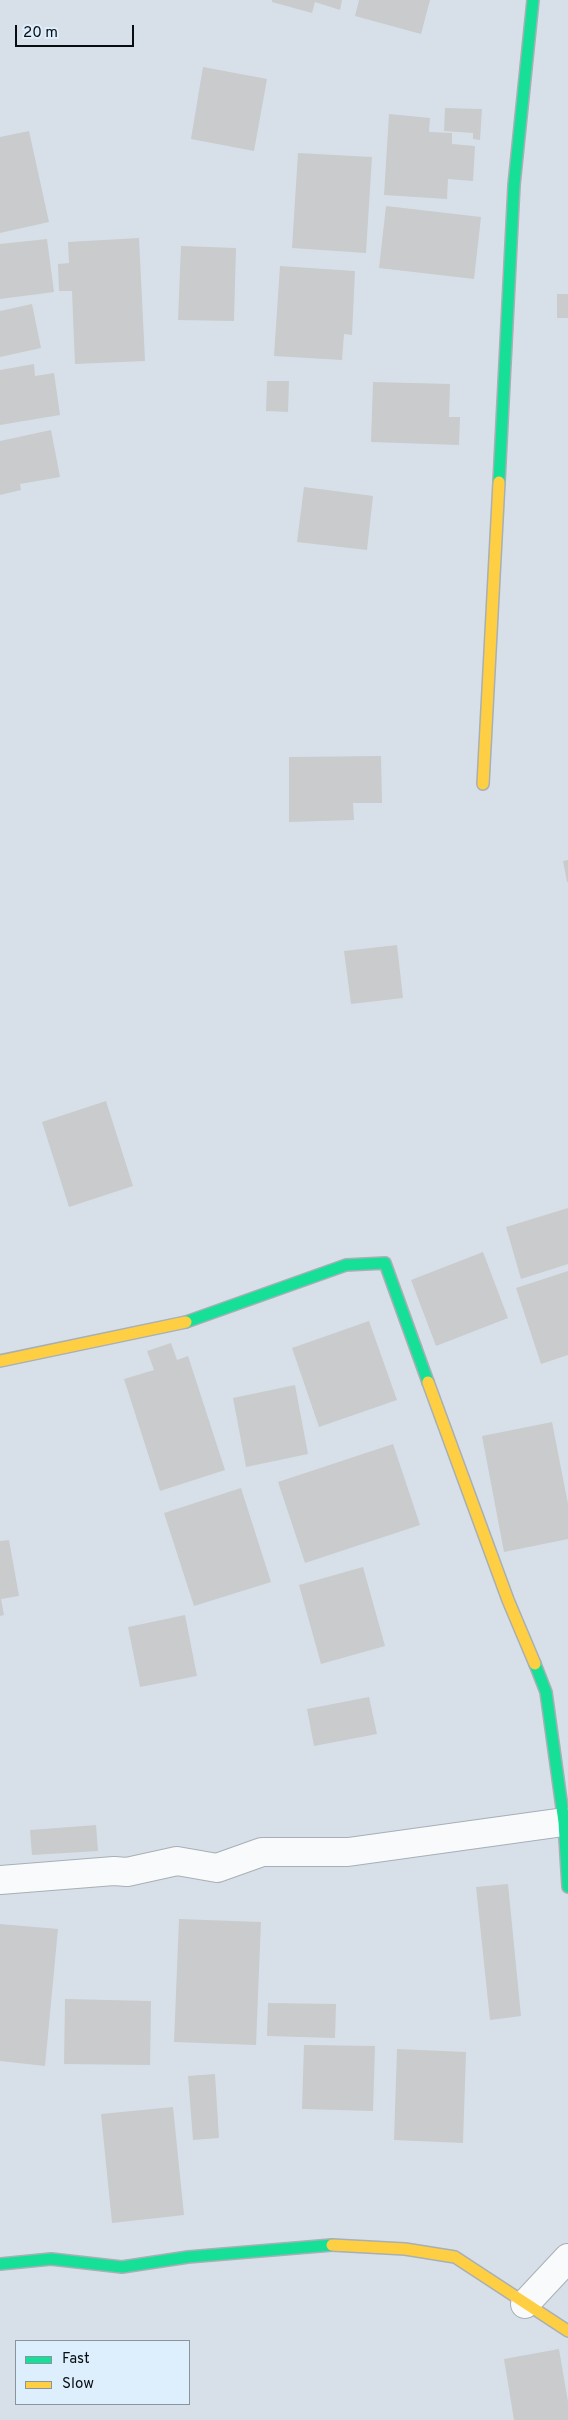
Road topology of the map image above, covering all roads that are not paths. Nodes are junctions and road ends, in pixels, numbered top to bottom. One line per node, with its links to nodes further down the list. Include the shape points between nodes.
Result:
1 (533, 0): 2 (street, via 513,194)
2 (483, 784)
3 (0, 1361): 4 (street, via 196,1320 346,1265 385,1263 508,1600 546,1692)
4 (564, 1822): 5 (street, via 348,1852 262,1852 217,1868 177,1861 127,1872); 6 (street)
5 (0, 1880)
6 (568, 1887)
7 (568, 2258): 9 (street)
8 (0, 2264): 9 (street, via 51,2259 122,2267 188,2257 332,2245 405,2249 455,2257)
9 (525, 2304): 10 (street)
10 (568, 2331)

